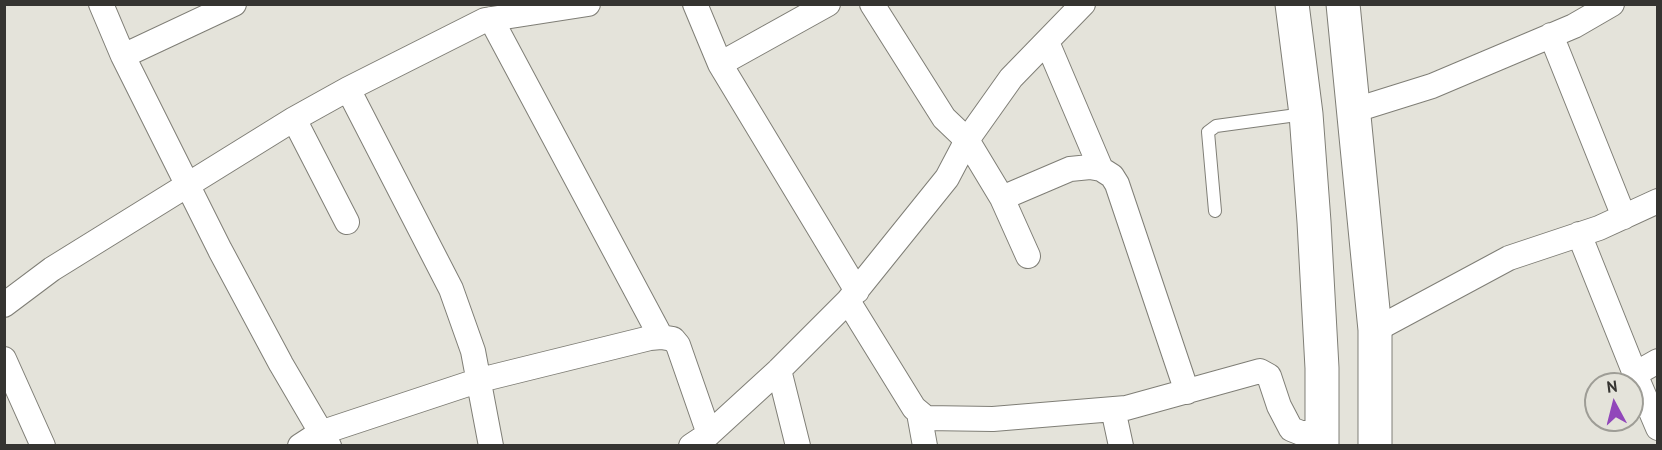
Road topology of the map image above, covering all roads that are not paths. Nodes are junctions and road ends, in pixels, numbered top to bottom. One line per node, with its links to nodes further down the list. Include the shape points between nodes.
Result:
1 (101, 4): 14 (street)
2 (234, 4): 14 (street)
3 (588, 4): 11 (street)
4 (695, 4): 15 (street)
5 (828, 4): 15 (street)
6 (872, 4): 20 (street, via 944,118)
7 (1083, 4): 13 (street)
8 (1292, 4): 18 (main road)
9 (1343, 4): 17 (main road)
10 (1612, 4): 12 (street)
11 (485, 14): 16 (street); 33 (street)
12 (1551, 35): 17 (street, via 1432,86); 26 (street)
13 (1047, 42): 20 (street, via 1011,78); 21 (street)
14 (123, 56): 22 (street)
15 (720, 64): 30 (street)
16 (348, 89): 19 (street); 39 (street, via 451,289)
17 (1352, 111): 32 (main road)
18 (1306, 114): 25 (lane, via 1216,126 1208,132); 45 (main road, via 1322,368)
19 (294, 119): 22 (street); 27 (street)
20 (967, 140): 23 (street); 30 (street, via 947,178)
21 (1101, 169): 23 (street, via 1070,169); 40 (street, via 1116,184)
22 (187, 184): 31 (street, via 52,269); 47 (street, via 281,364)
23 (1002, 198): 29 (street)
24 (1658, 201): 26 (street)
25 (1215, 211)
26 (1624, 217): 28 (street)
27 (347, 222)
28 (1579, 234): 32 (street, via 1509,258); 37 (street)
29 (1028, 256)
30 (852, 296): 36 (street); 43 (street)
31 (4, 305)
32 (1375, 330): 53 (main road)
33 (661, 337): 39 (street); 46 (street, via 673,339 678,345)
34 (4, 359): 48 (street)
35 (1658, 361): 38 (street)
36 (779, 370): 46 (street); 50 (street)
37 (1634, 372)
38 (1639, 372)
39 (480, 380): 47 (street); 49 (street)
40 (1187, 392): 42 (street); 45 (street, via 1260,371 1269,376 1291,429)
41 (1644, 395): 44 (street)
42 (1113, 409): 43 (street, via 993,419 926,418); 52 (street)
43 (918, 413): 51 (street)
44 (1658, 428)
45 (1322, 439)
46 (700, 440)
47 (316, 441)
48 (43, 446)
49 (491, 446)
50 (798, 446)
51 (925, 446)
52 (1121, 446)
53 (1375, 446)

